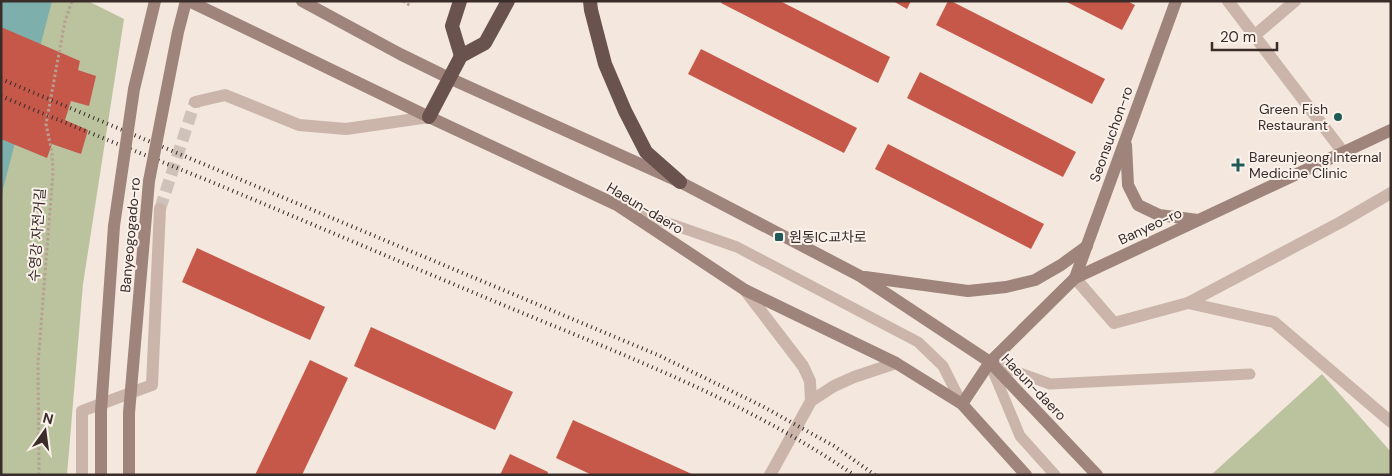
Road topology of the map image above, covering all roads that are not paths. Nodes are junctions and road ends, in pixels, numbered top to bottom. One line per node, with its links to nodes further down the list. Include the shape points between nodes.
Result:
1 (155, 1): 36 (main road, Banyeogogado-ro, bridge, via 134,89 114,226 101,411)
2 (188, 1): 14 (main road, Haeun-daero); 37 (main road, Banyeogogado-ro, bridge, via 178,32 149,181 129,413)
3 (302, 1): 12 (main road, Haeun-daero)
4 (460, 1): 11 (highway, via 452,26)
5 (508, 1): 11 (highway, via 485,43)
6 (590, 1): 18 (highway, via 605,64 638,136 646,152)
7 (1176, 1): 16 (main road, Seonsuchon-ro)
8 (1228, 1): 10 (street)
9 (1295, 1): 10 (street)
10 (1254, 36): 17 (street)
11 (461, 56): 12 (highway)
12 (449, 78): 14 (highway); 18 (main road, Haeun-daero)
13 (195, 102): 14 (street, via 225,95 299,125 346,129)
14 (428, 117): 20 (main road, Haeun-daero)
15 (1391, 130): 17 (main road, Banyeo-ro)
16 (1126, 138): 22 (main road, via 1128,185 1138,205 1159,215); 23 (main road, Seonsuchon-ro)
17 (1343, 152): 22 (main road, Banyeo-ro)
18 (680, 182): 24 (main road, Haeun-daero)
19 (1391, 192): 27 (street)
20 (617, 205): 26 (main road, Haeun-daero); 32 (lane, via 737,247 918,342 943,366)
21 (160, 209): 35 (street, via 152,385 82,411)
22 (1198, 220): 25 (main road, Banyeo-ro)
23 (1087, 245): 24 (main road, via 1035,280 1006,287 968,292); 25 (main road, Seonsuchon-ro)
24 (860, 276): 28 (main road, Haeun-daero)
25 (1076, 278): 27 (street, via 1114,323); 28 (main road, Banyeo-ro)
26 (745, 290): 29 (main road, Haeun-daero); 31 (street, via 803,366 810,381)
27 (1188, 303): 33 (street, via 1274,322)
28 (990, 362): 30 (lane, via 1050,384); 32 (main road, Banyeo-ro); 39 (lane, via 1020,436); 40 (main road, Haeun-daero)
29 (896, 363): 31 (street, via 854,377); 32 (main road, Haeun-daero)
30 (1250, 374)
31 (811, 401): 34 (street)
32 (962, 404): 38 (main road, Haeun-daero)
33 (1391, 422)
34 (775, 473)
35 (82, 475)
36 (101, 475)
37 (130, 475)
38 (1026, 475)
39 (1055, 475)
40 (1097, 475)

